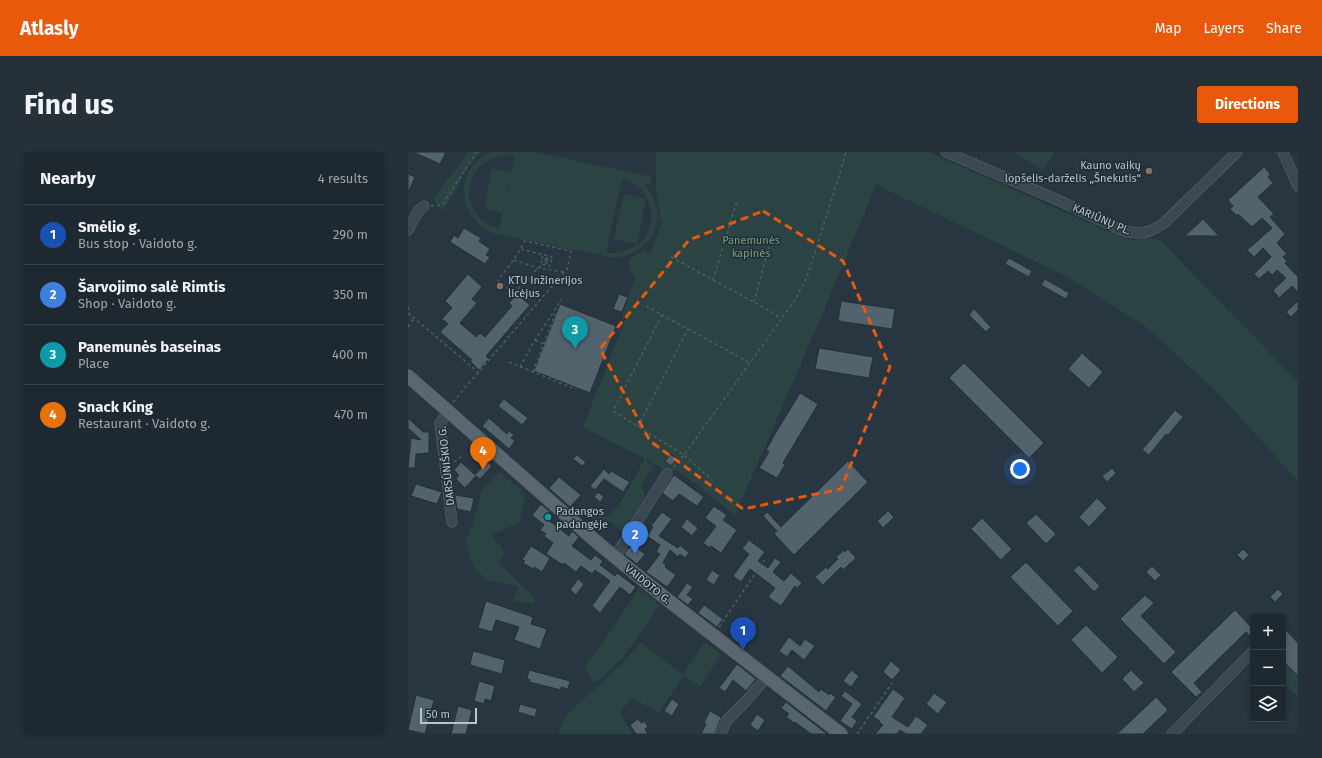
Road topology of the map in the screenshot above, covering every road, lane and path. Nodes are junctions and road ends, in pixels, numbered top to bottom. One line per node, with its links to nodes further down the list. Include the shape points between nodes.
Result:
1 (476, 152): 8 (path, via 442,205)
2 (846, 152): 27 (path, via 807,277)
3 (946, 152): 4 (street, KARIŪNŲ PL., via 1060,201 1119,230 1142,234 1164,223)
4 (1237, 152)
5 (1283, 152): 6 (street)
6 (1298, 186)
7 (737, 201): 16 (path)
8 (424, 206): 9 (street)
9 (408, 230)
10 (773, 232): 20 (path)
11 (521, 249): 13 (path); 14 (path, via 552,257 542,257 551,260 541,262 550,266 541,264); 15 (path, via 525,241 571,251 567,270)
12 (671, 256): 16 (path)
13 (514, 260): 14 (path); 18 (path, via 498,280)
14 (539, 268): 15 (path); 17 (path)
15 (564, 272): 35 (path)
16 (713, 280): 20 (path)
17 (518, 289)
18 (512, 292)
19 (562, 299): 23 (path)
20 (754, 302): 27 (path)
21 (646, 306): 25 (path)
22 (408, 308): 24 (path)
23 (554, 311): 30 (path); 31 (path, via 556,312)
24 (409, 314): 26 (path)
25 (662, 315): 29 (path); 40 (path, via 613,411)
26 (414, 318): 28 (path); 35 (path)
27 (781, 319): 33 (path)
28 (408, 327)
29 (688, 330): 33 (path); 40 (path)
30 (535, 340): 31 (path); 34 (path)
31 (544, 344): 36 (path)
32 (509, 362): 34 (path)
33 (750, 363): 42 (path)
34 (520, 367): 36 (path)
35 (478, 372): 39 (path)
36 (533, 372): 38 (path)
37 (408, 376): 39 (main road, VAIDOTO G.)
38 (576, 388)
39 (447, 411): 43 (street, DARSŪNIŠKIO G., via 440,423); 47 (main road, VAIDOTO G.)
40 (638, 427): 42 (path)
41 (463, 455): 43 (path, via 458,460)
42 (684, 455): 44 (path); 45 (path)
43 (445, 463): 46 (street, DARSŪNIŠKIO G.)
44 (667, 474): 47 (street)
45 (713, 481)
46 (452, 522)
47 (615, 558): 49 (main road, VAIDOTO G.)
48 (765, 559): 49 (path)
49 (714, 635): 51 (main road, VAIDOTO G.)
50 (1250, 654): 56 (street)
51 (767, 676): 53 (street, via 726,721); 54 (main road, VAIDOTO G.)
52 (892, 684): 55 (path)
53 (721, 734)
54 (841, 734)
55 (857, 734)
56 (1172, 734)

